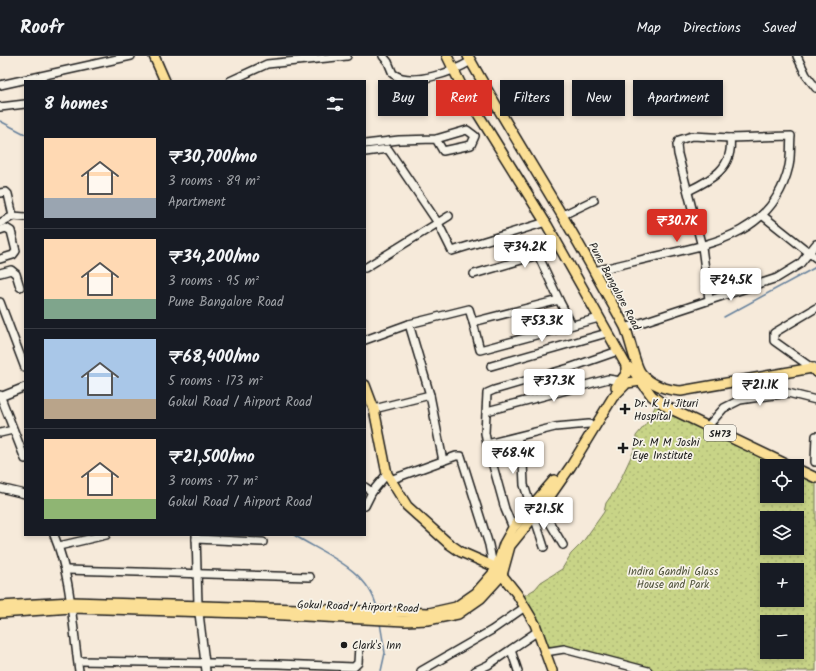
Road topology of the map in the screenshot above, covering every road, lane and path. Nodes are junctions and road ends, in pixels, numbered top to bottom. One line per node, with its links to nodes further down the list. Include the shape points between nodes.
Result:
1 (131, 56): 11 (street)
2 (154, 56): 9 (main road)
3 (347, 56): 10 (street, via 267,64)
4 (383, 56): 8 (street, via 390,71 396,76 422,78)
5 (447, 56): 8 (main road, Pune Bangalore Road / SH73)
6 (797, 56): 12 (street, via 806,75)
7 (469, 59): 8 (street); 25 (main road, Pune Bangalore Road / SH73)
8 (455, 70): 27 (main road, Pune Bangalore Road / SH73, via 465,93)
9 (165, 80)
10 (232, 80)
11 (0, 84)
12 (816, 87)
13 (24, 104): 14 (street)
14 (0, 107)
15 (730, 138): 19 (street, via 730,152 721,169 711,180); 19 (street, via 692,136 679,140 678,154); 22 (street, via 791,136 789,165 783,186)
16 (436, 139): 16 (street, via 467,130 475,136 471,145 443,151); 17 (street)
17 (366, 144)
18 (366, 152): 29 (street, via 388,149)
19 (688, 191): 32 (street)
20 (0, 193): 23 (street, via 8,194)
21 (594, 200): 25 (street)
22 (762, 215): 32 (street, via 736,234); 33 (street)
23 (13, 216): 26 (street); 28 (street)
24 (449, 216): 29 (street)
25 (563, 216): 36 (main road, Pune Bangalore Road / SH73)
26 (24, 217)
27 (546, 222): 29 (street, via 452,251); 44 (main road, Pune Bangalore Road / SH73)
28 (0, 223)
29 (438, 223): 35 (street)
30 (0, 230): 34 (street, via 6,228 11,231 16,251 13,255)
31 (816, 244): 33 (street)
32 (702, 247): 36 (street); 40 (street)
33 (813, 255): 40 (street, via 777,278)
34 (0, 259)
35 (366, 267)
36 (594, 271): 48 (main road, Pune Bangalore Road / SH73)
37 (0, 273): 39 (street, via 14,271)
38 (474, 274): 41 (street, via 539,257)
39 (20, 287)
40 (709, 299): 48 (street)
41 (559, 300): 45 (street); 47 (street)
42 (0, 302): 52 (street)
43 (816, 308): 55 (street, via 774,333 774,341)
44 (599, 318): 47 (street); 49 (main road, Pune Bangalore Road / SH73)
45 (473, 322): 46 (street, via 469,309); 47 (street, via 480,350)
46 (408, 324): 50 (street); 62 (street)
47 (572, 325)
48 (625, 328): 56 (main road, Pune Bangalore Road / SH73)
49 (607, 333): 51 (main road, Pune Bangalore Road / SH73); 54 (street)
50 (366, 340)
51 (618, 351): 53 (main road, Pune Bangalore Road / SH73); 66 (street, via 490,391 487,396)
52 (24, 365)
53 (626, 365): 56 (main road, Pune Bangalore Road / SH73); 57 (main road, Gokul Road / Airport Road, via 627,372)
54 (491, 366)
55 (814, 369): 60 (main road, Pune Bangalore Road / SH73)
56 (638, 375): 57 (main road); 60 (main road, Pune Bangalore Road / SH73, via 669,390); 64 (main road, Pune Bangalore Road / SH73, via 652,396)
57 (620, 385): 66 (street, via 608,379); 67 (main road, Gokul Road / Airport Road); 88 (main road, Gokul Road / Airport Road, via 571,466)
58 (24, 387): 61 (street)
59 (366, 388): 65 (main road)
60 (681, 391): 64 (main road, via 675,394)
61 (0, 396): 69 (street)
62 (430, 396): 65 (street); 76 (street)
63 (816, 400): 68 (street, via 788,393 740,400 724,408)
64 (669, 408): 68 (main road, SH73)
65 (374, 409): 79 (main road)
66 (487, 411): 73 (street)
67 (588, 424): 72 (street, via 555,427); 88 (main road, Gokul Road / Airport Road)
68 (708, 427): 75 (main road, SH73)
69 (14, 430): 70 (street); 74 (street)
70 (0, 433)
71 (816, 436): 77 (street)
72 (517, 437): 73 (street); 88 (street, via 523,462 524,485)
73 (486, 444): 89 (street)
74 (24, 456)
75 (775, 459)
76 (443, 461): 79 (street); 98 (street, via 459,456 463,458)
77 (815, 462)
78 (804, 472): 80 (main road)
79 (389, 477): 84 (street); 98 (main road, via 413,512 448,543)
80 (816, 478)
81 (0, 488): 83 (street)
82 (366, 488): 84 (street)
83 (10, 490): 85 (street); 86 (street)
84 (372, 492): 87 (street)
85 (0, 493)
86 (24, 494)
87 (366, 504)
88 (535, 510): 89 (main road, Gokul Road / Airport Road); 94 (street); 96 (street); 98 (main road, Gokul Road / Airport Road)
89 (513, 528): 98 (main road, Gokul Road / Airport Road, via 504,544)
90 (54, 536): 95 (street)
91 (102, 536): 95 (street)
92 (196, 537): 93 (street); 99 (street)
93 (263, 542)
94 (563, 545)
95 (59, 546): 97 (street)
96 (544, 547)
97 (66, 570): 99 (street); 101 (street)
98 (497, 570): 103 (main road); 104 (main road, Gokul Road / Airport Road, via 476,593 456,607 430,617)
99 (197, 573): 100 (street); 104 (street)
100 (310, 577)
101 (72, 605): 102 (main road, Gokul Road / Airport Road); 104 (main road, Gokul Road / Airport Road); 105 (main road, Gokul Road / Airport Road); 110 (street)
102 (0, 606)
103 (525, 607): 106 (main road); 115 (street, via 492,630)
104 (198, 608): 111 (street)
105 (0, 613)
106 (538, 631): 108 (street); 109 (main road)
107 (358, 646): 111 (street, via 358,662 354,667)
108 (511, 650): 112 (street); 117 (street)
109 (545, 652): 118 (main road); 119 (street, via 564,649)
110 (78, 661): 111 (street); 113 (street)
111 (205, 662): 114 (street)
112 (489, 668): 116 (street)
113 (79, 671)
114 (206, 671)
115 (421, 671)
116 (475, 671)
117 (518, 671)
118 (552, 671)
119 (648, 671)

